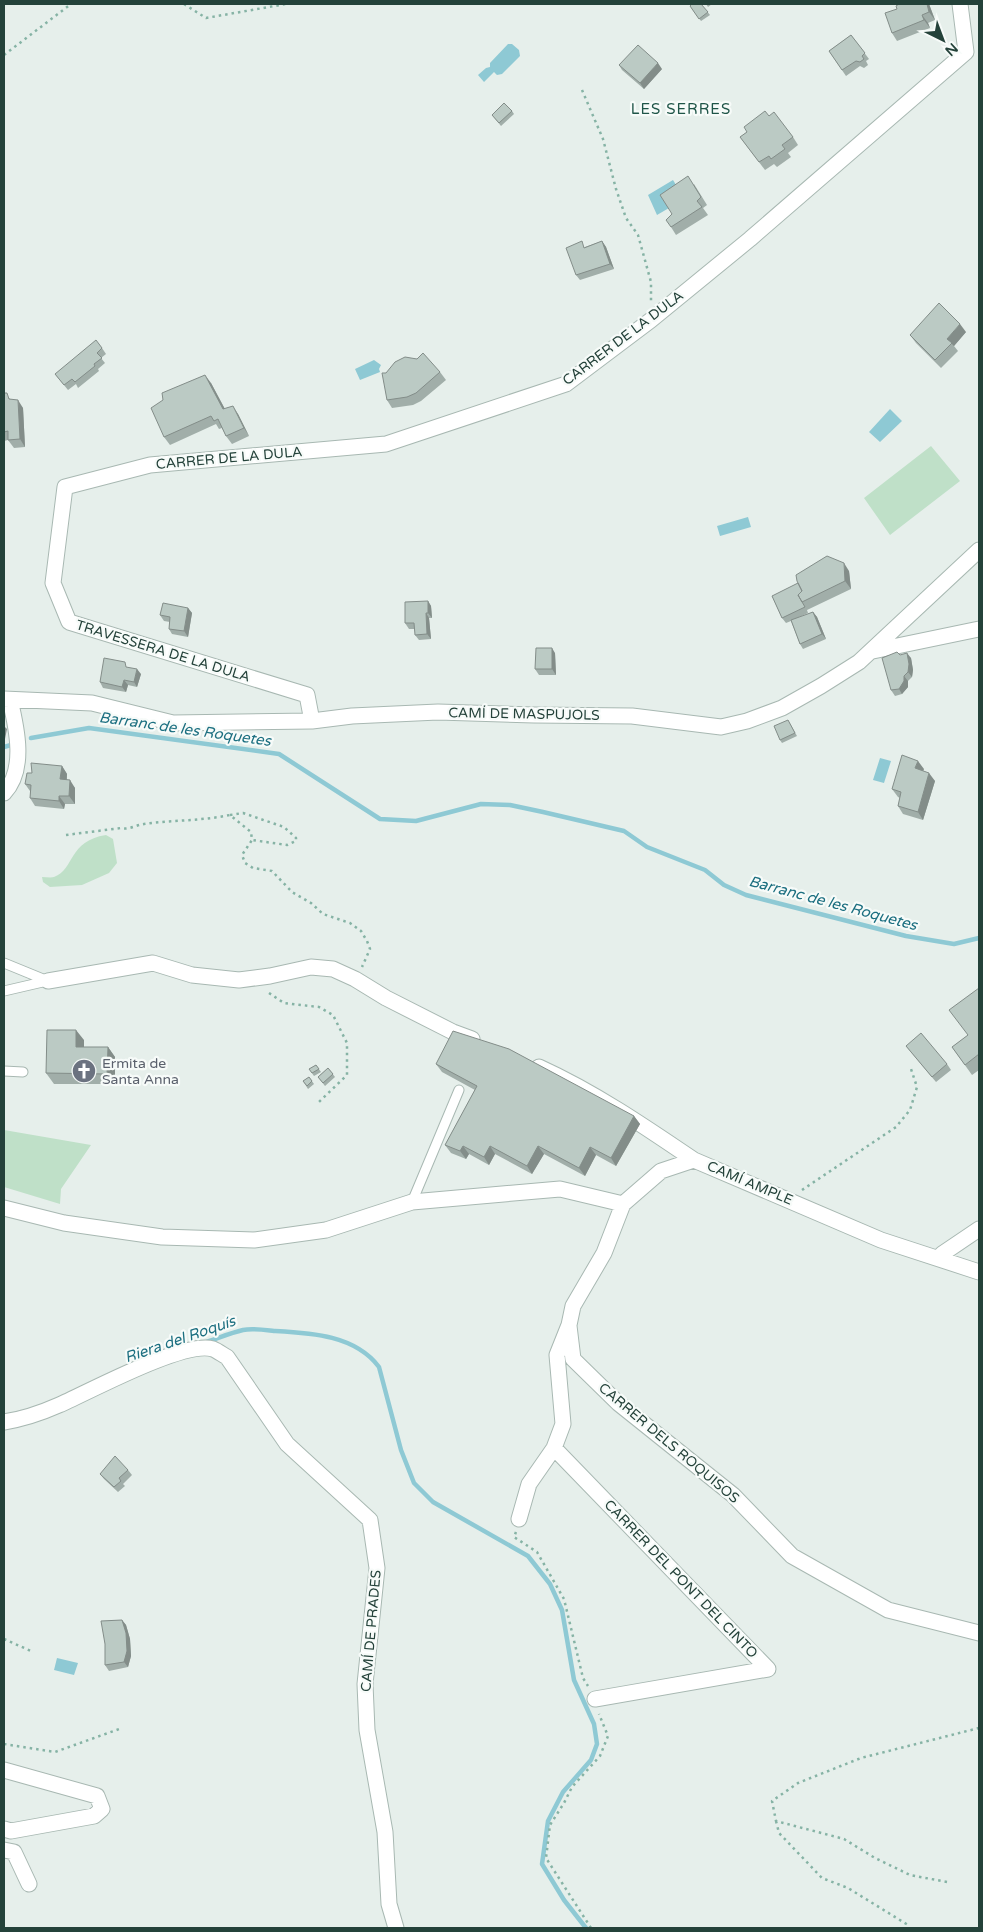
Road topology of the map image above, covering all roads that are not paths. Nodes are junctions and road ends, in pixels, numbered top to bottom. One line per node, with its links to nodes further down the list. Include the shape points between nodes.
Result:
1 (960, 4): 2 (street, CARRER DE LA DULA, via 966,52 750,239 566,384 386,444 150,465)
2 (65, 487): 7 (street, TRAVESSERA DE LA DULA, via 54,583 69,622 307,695)
3 (979, 550): 5 (street, CAMÍ DE MASPUJOLS)
4 (979, 629): 5 (street)
5 (871, 652): 7 (street, CAMÍ DE MASPUJOLS, via 782,708 721,727 632,716 438,712)
6 (7, 700): 7 (street, CAMÍ DE MASPUJOLS, via 92,704 173,723); 8 (street, via 17,728 18,762 11,786)
7 (312, 720)
8 (4, 794)
9 (4, 963): 10 (lane)
10 (48, 981): 11 (lane); 12 (street, via 153,964 192,975 239,980 311,967 333,969 453,1032)
11 (4, 991)
12 (487, 1045)
13 (528, 1061): 17 (street, via 611,1104)
14 (4, 1071): 15 (lane)
15 (23, 1072)
16 (459, 1090): 18 (lane)
17 (694, 1160): 19 (street, CAMÍ AMPLE, via 661,1171); 23 (street, CAMÍ AMPLE, via 881,1240)
18 (412, 1202): 19 (street, via 560,1189); 20 (street, via 326,1230 254,1240 162,1237 64,1223)
19 (623, 1204): 24 (street, CAMÍ AMPLE, via 604,1253 573,1306)
20 (4, 1208)
21 (979, 1229): 22 (street)
22 (942, 1254)
23 (979, 1272)
24 (568, 1325): 26 (street, CAMÍ AMPLE, via 558,1355 563,1424); 28 (street, CARRER DELS ROQUISOS, via 573,1359 618,1403 733,1495 792,1556 888,1610)
25 (4, 1422): 34 (street, CAMÍ DE PRADES, via 59,1406 136,1368 191,1350 212,1349 227,1357 287,1444 370,1520 377,1568 365,1684 367,1730 385,1832 389,1904)
26 (554, 1448): 27 (street, CAMÍ AMPLE, via 529,1484); 29 (street, CARRER DEL PONT DEL CINTO, via 768,1669)
27 (519, 1519)
28 (979, 1633)
29 (594, 1698)
30 (4, 1770): 31 (street, via 97,1796 102,1809 94,1816 11,1831)
31 (4, 1829)
32 (4, 1850): 33 (street, via 14,1852)
33 (29, 1884)
34 (396, 1928)

